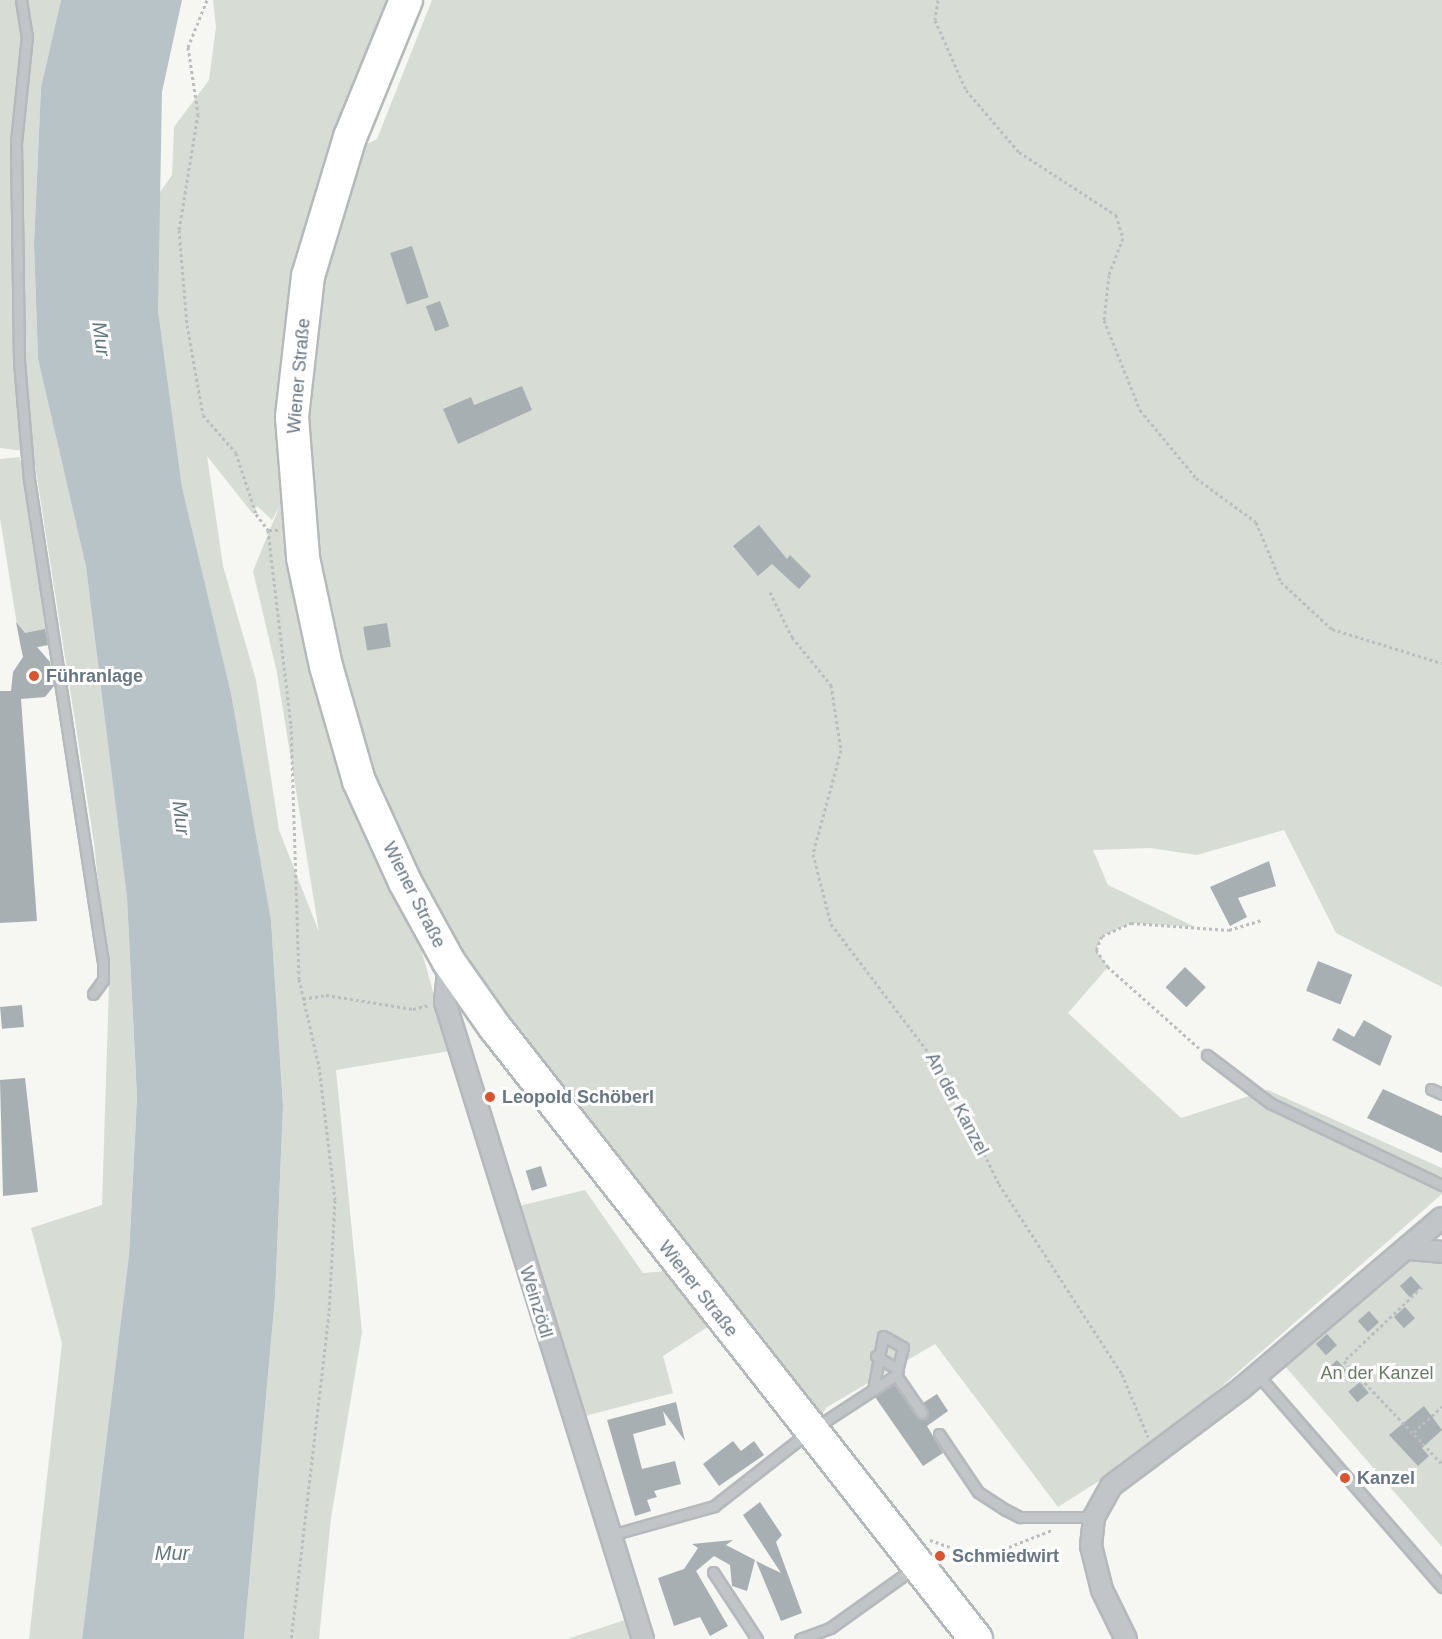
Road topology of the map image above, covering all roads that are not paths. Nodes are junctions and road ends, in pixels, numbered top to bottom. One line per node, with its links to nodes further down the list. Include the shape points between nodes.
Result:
1 (21, 0): 4 (lane, via 27,36 16,143 19,361 29,479 103,960 103,980)
2 (406, 0): 3 (main road, Wiener Straße, via 350,137 308,276 283,530 359,781)
3 (449, 962): 17 (main road, Wiener Straße, via 586,1149); 20 (street, Weinzödl, via 445,1002)
4 (93, 994)
5 (1208, 1055): 8 (lane, via 1270,1103)
6 (1431, 1089): 7 (lane)
7 (1442, 1094)
8 (1442, 1185)
9 (1442, 1218): 10 (street)
10 (1408, 1249): 11 (street); 14 (street)
11 (1442, 1252)
12 (876, 1356): 13 (lane); 13 (lane, via 883,1336 897,1341 904,1355); 15 (lane)
13 (897, 1373): 15 (lane); 16 (lane)
14 (1258, 1375): 19 (street, via 1111,1486); 23 (lane)
15 (873, 1390): 17 (lane)
16 (922, 1413)
17 (810, 1431): 20 (lane, via 714,1506); 21 (main road, Wiener Straße)
18 (939, 1434): 19 (lane, via 978,1492 1006,1510 1031,1518)
19 (1094, 1517): 28 (street, via 1095,1567)
20 (607, 1536): 24 (street, Weinzödl)
21 (920, 1555): 26 (lane, via 830,1628); 27 (main road, Wiener Straße)
22 (713, 1572): 25 (lane)
23 (1442, 1587)
24 (643, 1639)
25 (757, 1639)
26 (800, 1639)
27 (976, 1639)
28 (1126, 1639)

